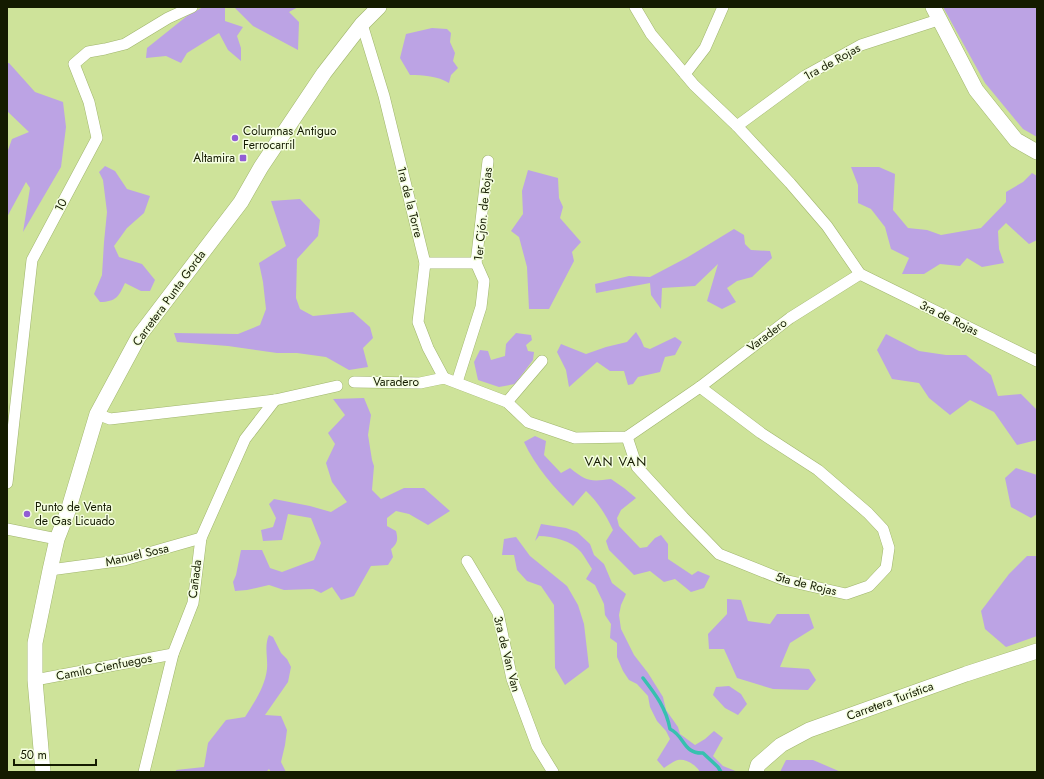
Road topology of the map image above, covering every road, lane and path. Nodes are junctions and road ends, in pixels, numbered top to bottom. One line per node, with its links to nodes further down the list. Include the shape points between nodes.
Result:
1 (192, 7): 25 (street, 10, via 168,18 126,44 88,52 74,64 89,102 97,138 32,260)
2 (379, 7): 6 (main road, Carretera Punta Gorda)
3 (635, 7): 7 (street, via 651,34)
4 (723, 7): 7 (street, via 705,48)
5 (936, 13): 8 (street, 1ra de Rojas, via 861,45 805,76); 9 (main road, via 976,90 1016,140)
6 (362, 24): 11 (street, 1ra de la Torre, via 384,96); 23 (main road, Carretera Punta Gorda, via 324,73 261,167 241,202 139,336)
7 (685, 74): 8 (street)
8 (737, 126): 13 (street, via 827,226)
9 (1037, 152)
10 (488, 161): 12 (street, 1er Cjón. de Rojas)
11 (425, 263): 12 (street); 16 (street, 1ra de la Torre, via 418,322)
12 (476, 263): 18 (street, 1er Cjón. de Rojas, via 484,281 481,307)
13 (860, 274): 15 (street, 3ra de Rojas); 20 (street, Varadero, via 790,318)
14 (542, 361): 22 (street)
15 (1037, 362)
16 (444, 378): 17 (street, Varadero, via 420,383); 18 (street)
17 (354, 382)
18 (456, 382): 22 (street)
19 (336, 386): 21 (street)
20 (700, 387): 24 (street, Varadero); 24 (street, 5ta de Rojas, via 761,433 818,470 883,529 889,548 886,568 869,586 846,594 784,580 719,554 637,467)
21 (275, 400): 23 (street, via 110,419); 27 (street, Cañada, via 245,439)
22 (507, 402): 24 (street, via 528,422 575,438)
23 (97, 414): 28 (main road, Carretera Punta Gorda)
24 (627, 437)
25 (7, 483)
26 (7, 529): 28 (street)
27 (201, 538): 30 (street, Manuel Sosa, via 124,560); 32 (street, Cañada, via 193,603)
28 (58, 540): 30 (main road, Carretera Punta Gorda)
29 (467, 561): 36 (street, 3ra de Van Van, via 498,613 512,679 537,746)
30 (50, 570): 33 (main road, Carretera Punta Gorda, via 35,643)
31 (1037, 651): 37 (main road, Carretera Turística, via 809,730 781,745 758,765)
32 (174, 654): 33 (street, Camilo Cienfuegos); 35 (street, Cañada)
33 (35, 680): 34 (main road, Carretera Punta Gorda)
34 (42, 772)
35 (144, 772)
36 (553, 772)
37 (756, 772)

